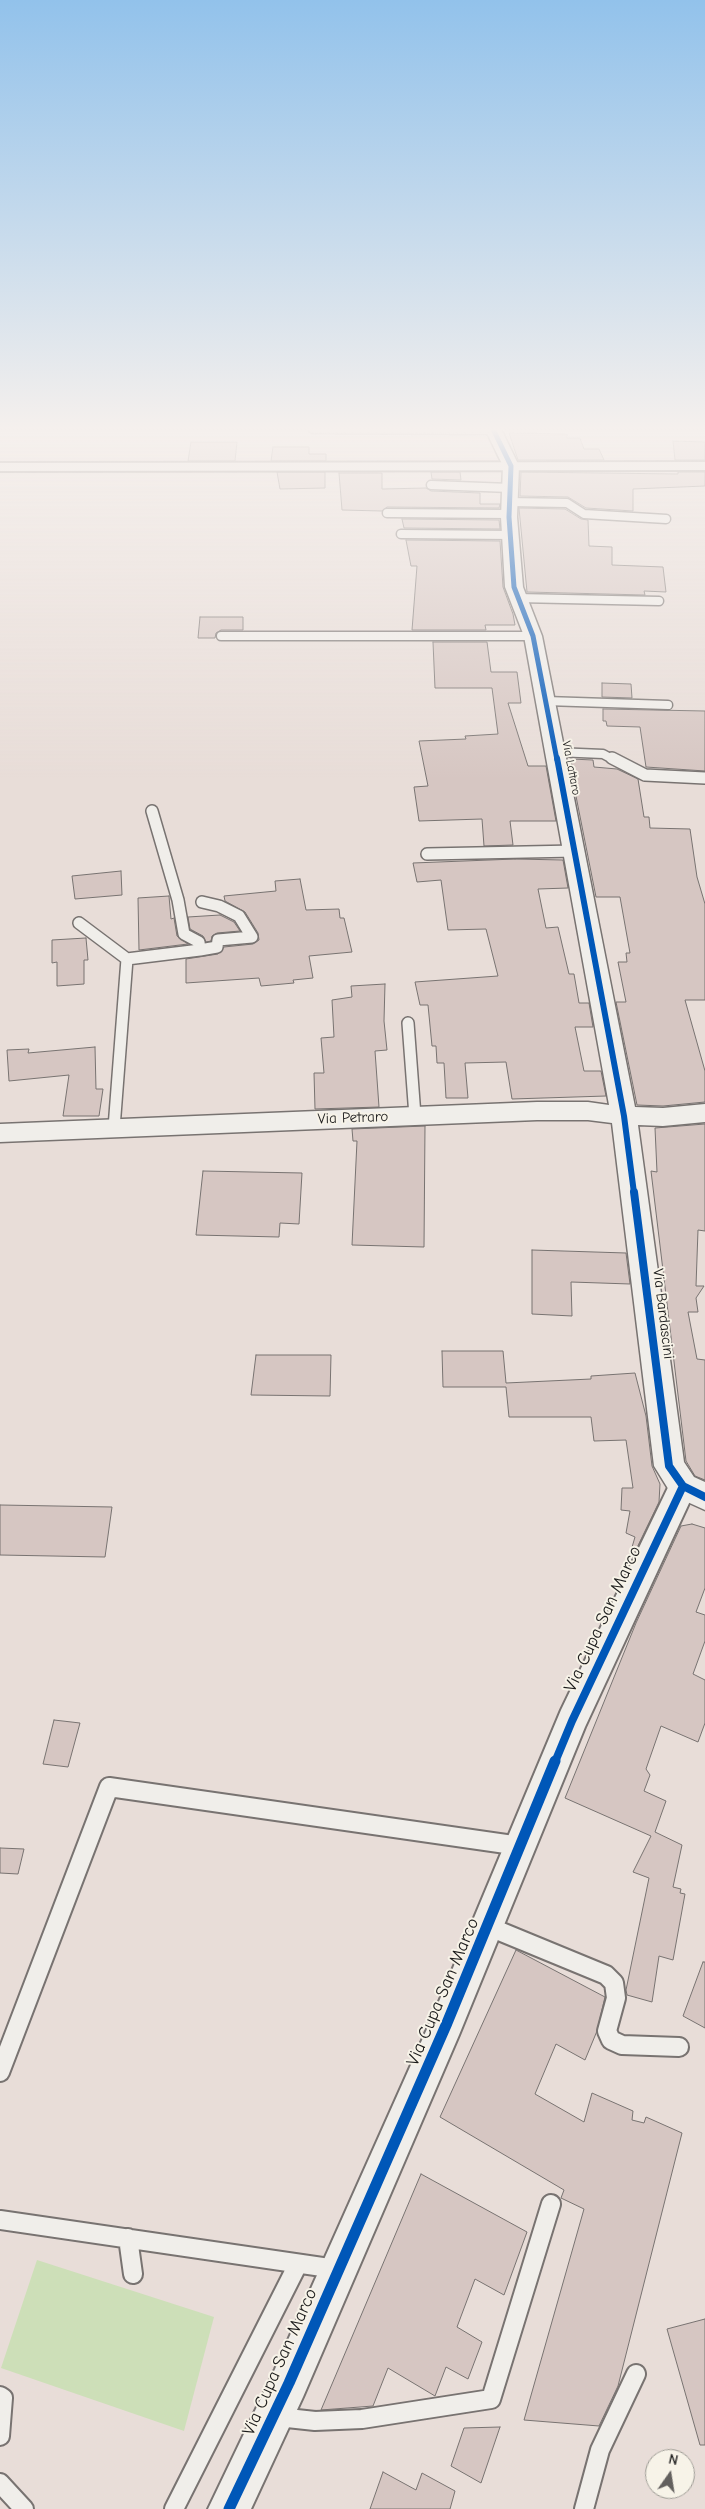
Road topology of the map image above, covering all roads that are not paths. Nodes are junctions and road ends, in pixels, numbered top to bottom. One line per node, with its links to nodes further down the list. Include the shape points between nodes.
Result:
1 (512, 546): 2 (street, Via Lattaro)
2 (516, 598): 3 (lane); 5 (street, Via Lattaro)
3 (659, 602)
4 (221, 636): 5 (lane)
5 (533, 636): 6 (street, Via Lattaro)
6 (546, 701): 7 (lane); 8 (street, Via Lattaro)
7 (668, 705)
8 (556, 752): 9 (lane, via 603,754 645,775); 11 (street, Via Lattaro)
9 (705, 778)
10 (152, 811): 15 (lane, via 178,900 184,934 199,942)
11 (575, 851): 12 (lane); 20 (street, Via Lattaro)
12 (427, 854)
13 (202, 902): 15 (lane, via 239,916 252,937 218,940 218,947)
14 (79, 923): 16 (lane)
15 (200, 950): 16 (lane)
16 (127, 958): 21 (lane)
17 (408, 1023): 19 (lane)
18 (705, 1113): 20 (street, Via Petraro)
19 (416, 1116): 20 (street, Via Petraro, via 537,1111); 21 (street, Via Petraro)
20 (624, 1116): 23 (street, Via Bardascini, via 669,1466)
21 (114, 1128): 22 (street, Via Petraro)
22 (0, 1132)
23 (694, 1491): 24 (street, Via Cupa San Marco, via 572,1721)
24 (520, 1846): 25 (street, Via Cupa San Marco); 27 (lane, via 109,1787)
25 (487, 1926): 26 (lane, via 606,1975 614,1983 616,1998 607,2031 611,2040 622,2045); 32 (street, Via Cupa San Marco)
26 (679, 2047)
27 (0, 2072)
28 (552, 2204): 36 (lane, via 492,2399 362,2419 315,2421)
29 (0, 2220): 30 (lane)
30 (128, 2238): 31 (lane); 33 (lane)
31 (298, 2264): 32 (lane); 40 (lane)
32 (338, 2270): 36 (street, Via Cupa San Marco)
33 (133, 2274)
34 (636, 2374): 42 (lane, via 600,2450)
35 (0, 2396): 37 (lane, via 3,2398)
36 (273, 2416): 41 (street, Via Cupa San Marco)
37 (0, 2436)
38 (0, 2483): 39 (lane)
39 (24, 2509)
40 (174, 2509)
41 (228, 2509)
42 (584, 2509)

